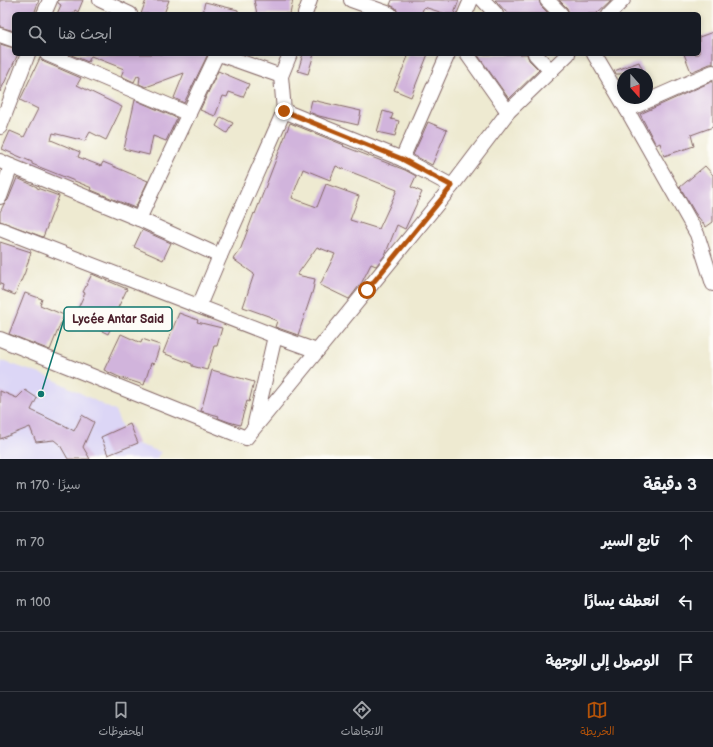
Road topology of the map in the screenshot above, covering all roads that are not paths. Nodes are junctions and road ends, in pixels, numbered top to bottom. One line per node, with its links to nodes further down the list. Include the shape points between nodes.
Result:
1 (50, 0): 9 (street)
2 (310, 0): 11 (street)
3 (351, 0): 12 (street)
4 (471, 0): 13 (street)
5 (483, 0): 14 (street)
6 (547, 0): 15 (street)
7 (102, 1): 10 (street)
8 (620, 1): 16 (street)
9 (45, 12)
10 (126, 12)
11 (306, 12)
12 (384, 12)
13 (467, 12)
14 (494, 12)
15 (559, 12)
16 (611, 12)
17 (0, 35): 18 (street)
18 (12, 39)
19 (27, 56): 36 (street)
20 (52, 56): 35 (street)
21 (217, 56): 35 (street)
22 (224, 56): 31 (street)
23 (289, 56): 31 (street)
24 (447, 56): 37 (street)
25 (468, 56): 34 (street)
26 (537, 56): 29 (street)
27 (566, 56): 29 (street)
28 (595, 56): 32 (street)
29 (551, 71): 34 (street)
30 (713, 72): 32 (street)
31 (281, 76): 33 (street)
32 (627, 110): 44 (street, via 697,234)
33 (284, 111): 37 (street); 43 (street)
34 (508, 112): 39 (street)
35 (189, 114): 41 (street)
36 (2, 119)
37 (402, 159): 39 (street)
38 (5, 163): 40 (street); 41 (street)
39 (452, 186): 48 (street)
40 (0, 197)
41 (139, 219): 43 (street)
42 (0, 229): 45 (street)
43 (220, 256): 45 (street)
44 (713, 284)
45 (199, 306): 46 (street)
46 (274, 336): 48 (street); 49 (street)
47 (0, 339): 49 (street, via 246,438)
48 (317, 350): 49 (street)
49 (254, 427)

